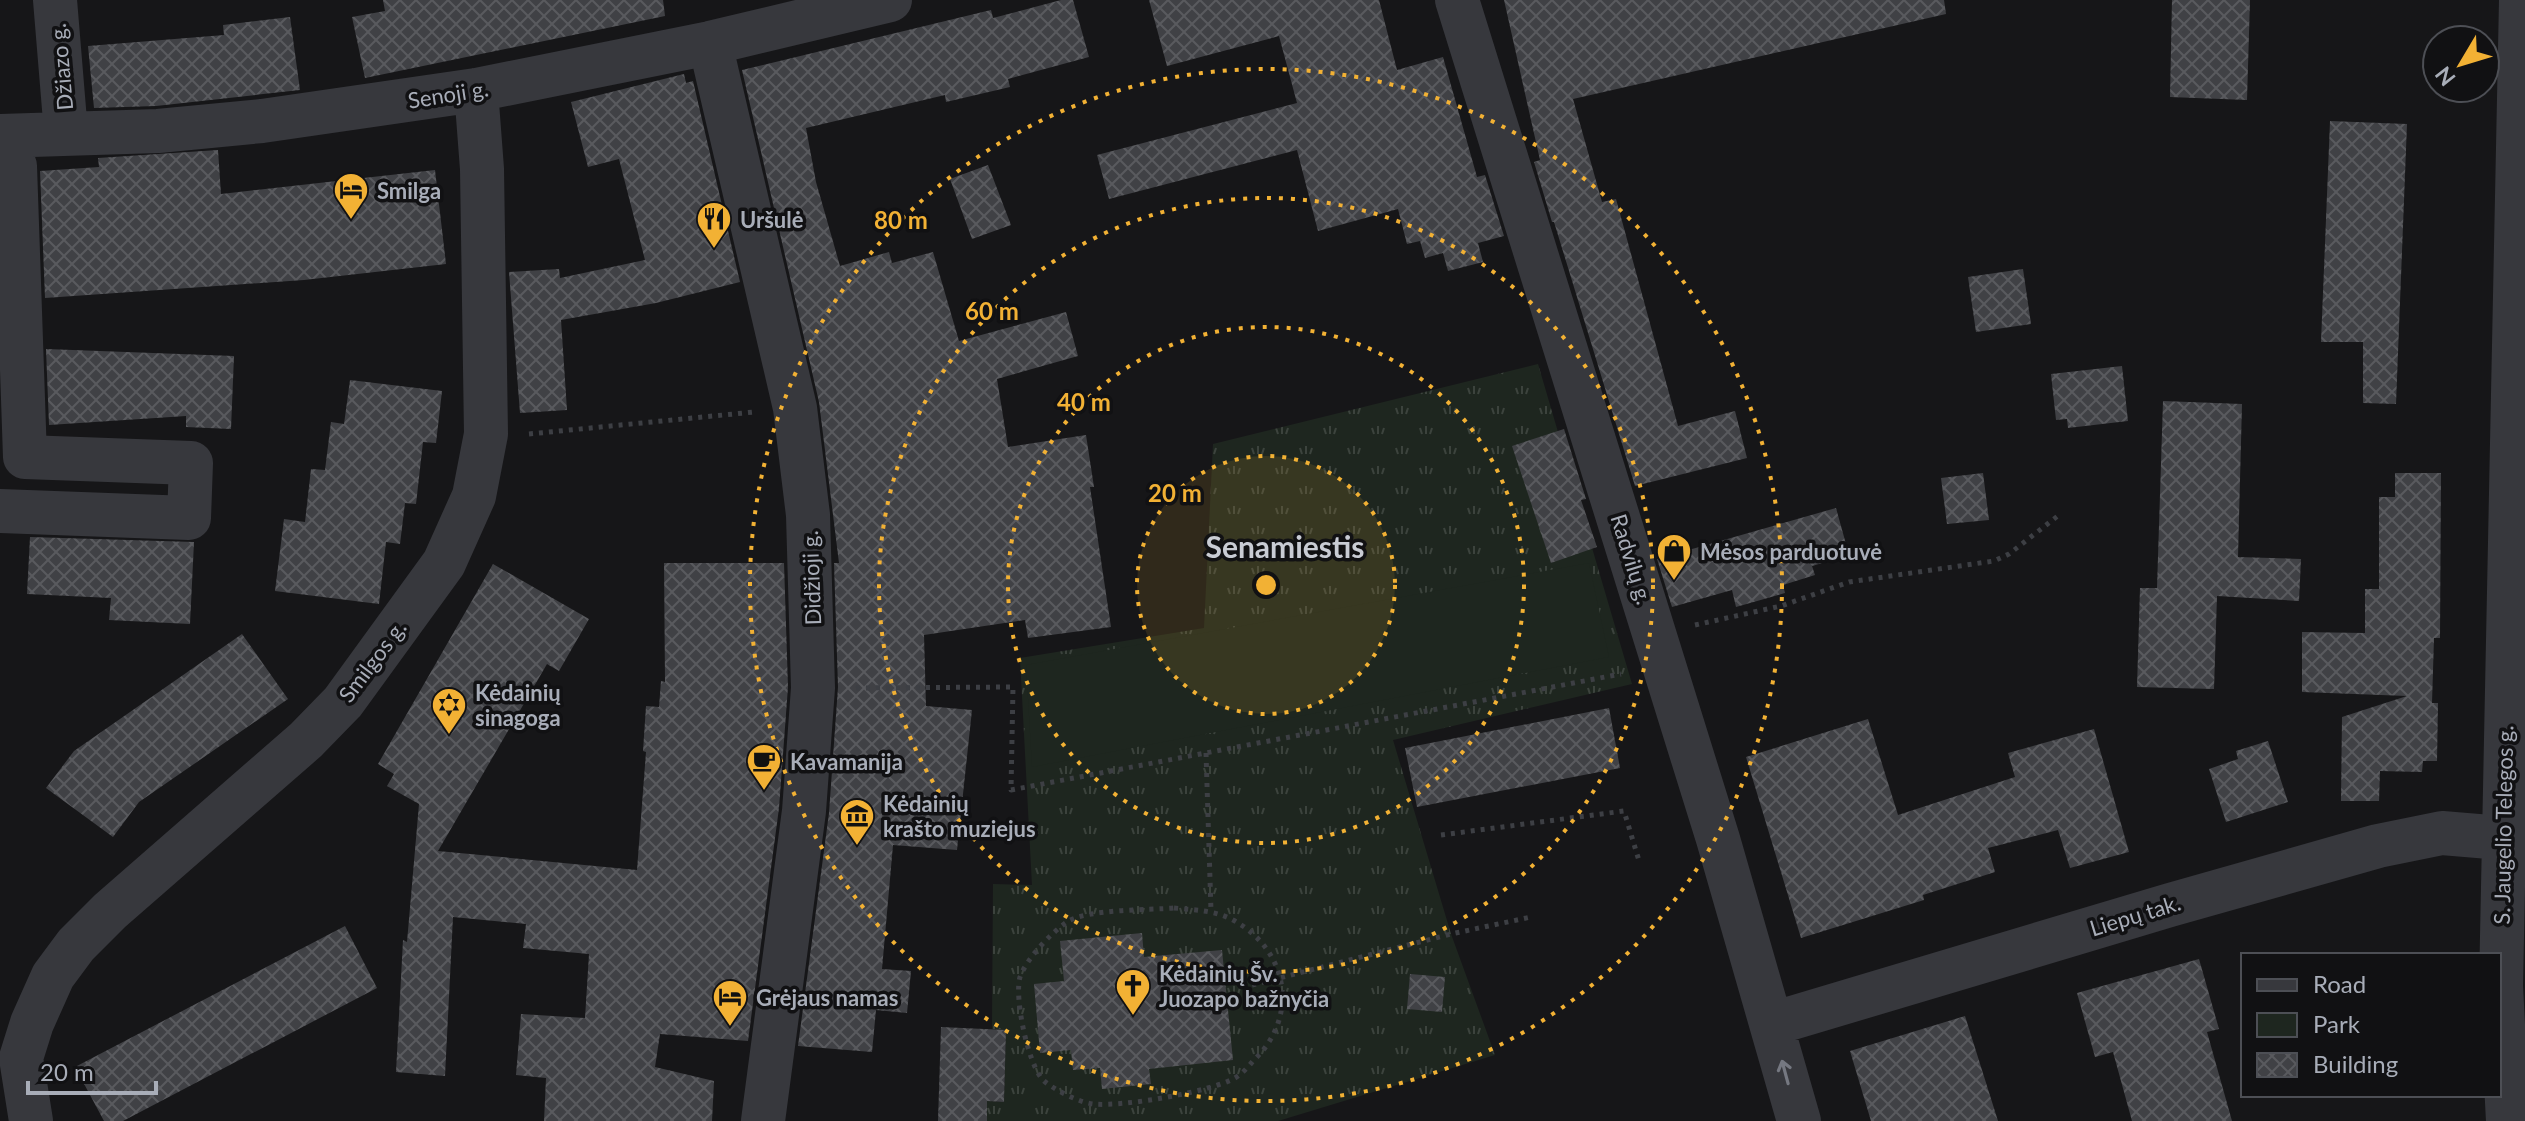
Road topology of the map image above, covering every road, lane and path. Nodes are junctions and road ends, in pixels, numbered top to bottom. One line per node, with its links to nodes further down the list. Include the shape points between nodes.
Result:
1 (55, 0): 8 (street, Džiazo g.)
2 (890, 0): 5 (street, Senoji g.)
3 (1457, 0): 15 (street, Radvilų g.)
4 (2521, 0): 19 (street, S. Jaugelio Telegos g.)
5 (792, 10): 6 (street, Senoji g.)
6 (710, 43): 7 (street, Senoji g.); 11 (street, Didžioji g.)
7 (476, 90): 8 (street, Senoji g., via 262,121); 12 (street, Smilgos g.)
8 (66, 133): 9 (street, Senoji g.)
9 (0, 136)
10 (0, 166): 13 (street, via 15,166 25,457 191,463 189,518)
11 (795, 408): 12 (path); 16 (street, Didžioji g., via 808,515)
12 (486, 434): 27 (street, Smilgos g., via 474,496 444,563 343,702 76,945 53,976)
13 (0, 511)
14 (2059, 515): 15 (path, via 1994,561 1849,582)
15 (1660, 650): 17 (path); 26 (street, Radvilų g.)
16 (813, 688): 17 (path, via 1013,687 1011,790); 29 (street, Didžioji g., via 804,811)
17 (1206, 753): 21 (path)
18 (1441, 835): 20 (path, via 1624,811)
19 (2502, 838): 25 (street, S. Jaugelio Telegos g.); 26 (street, Liepų tak., via 2442,833 2378,846)
20 (1640, 864)
21 (1211, 911): 23 (path, via 1252,934); 23 (path, via 1090,914 1069,920 1051,936 1020,978 1030,1054 1042,1080 1092,1104 1140,1101 1236,1077 1277,1031 1283,1009)
22 (1531, 917): 23 (path)
23 (1281, 978): 24 (path)
24 (1252, 985)
25 (2513, 987): 31 (street, S. Jaugelio Telegos g.)
26 (1772, 1024): 30 (street, Radvilų g., one-way to 26)
27 (10, 1057): 28 (street, Smilgos g.)
28 (31, 1121)
29 (763, 1121)
30 (1799, 1121)
31 (2508, 1121)

